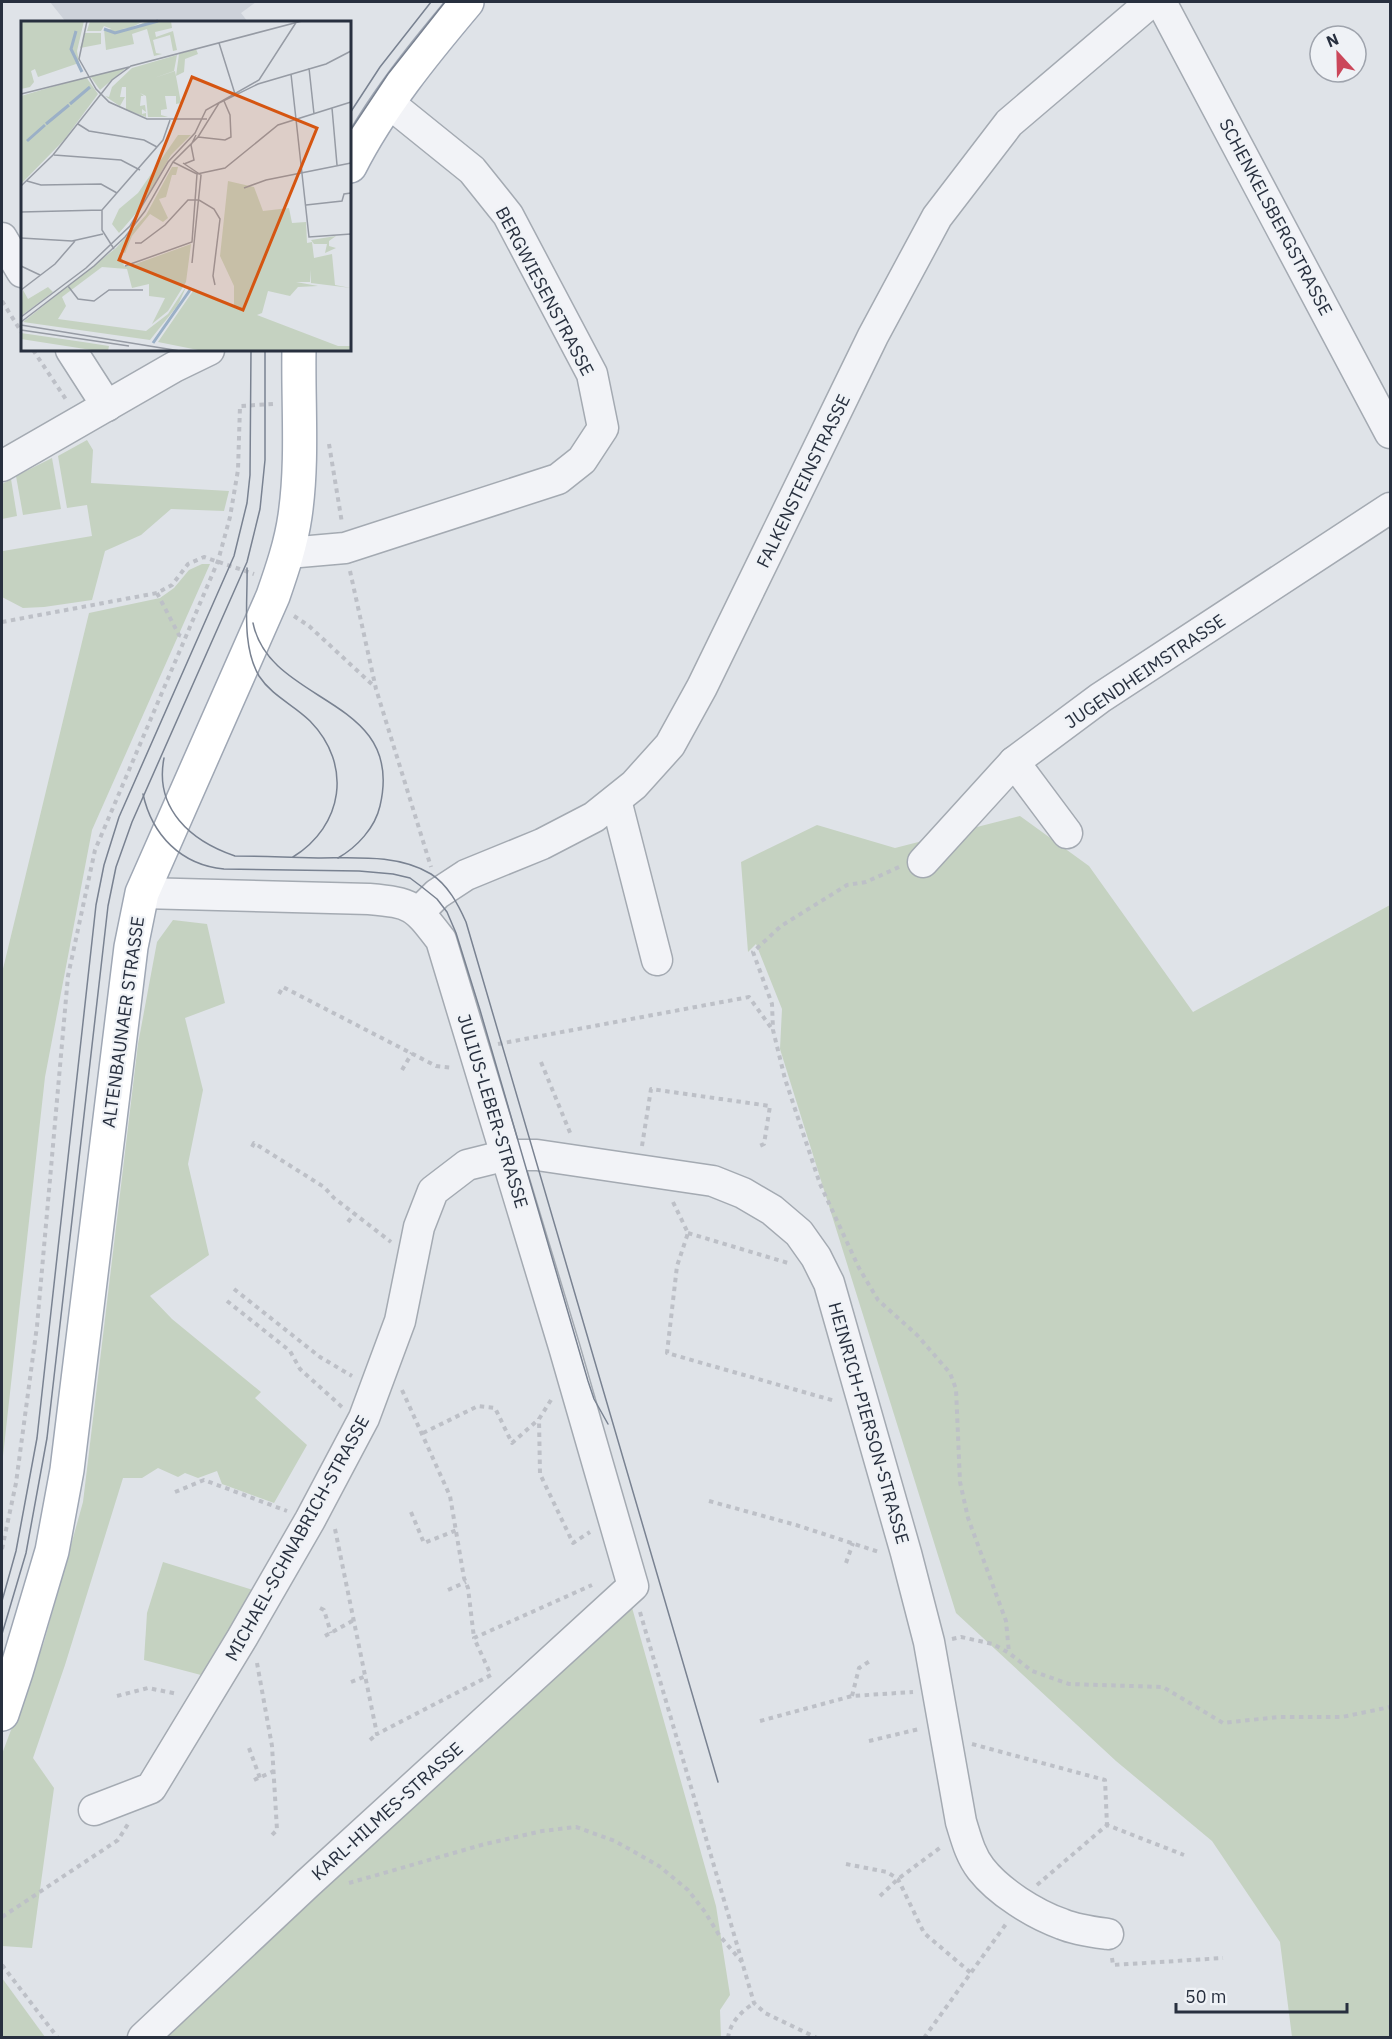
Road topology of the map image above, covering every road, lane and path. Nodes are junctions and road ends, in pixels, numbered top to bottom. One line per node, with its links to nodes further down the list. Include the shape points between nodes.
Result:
1 (467, 2): 4 (main road)
2 (1151, 2): 28 (street, FALKENSTEINSTRASSE, via 1010,123 937,217 873,336 697,697 670,745)
3 (1161, 2): 16 (street, SCHENKELSBERGSTRASSE)
4 (389, 103): 5 (main road); 20 (street, BERGWIESENSTRASSE, via 472,170 508,214 592,374 603,428 582,460 558,479)
5 (351, 164)
6 (2, 238): 7 (street)
7 (21, 270)
8 (2, 301): 9 (path)
9 (21, 331)
10 (34, 351): 15 (path)
11 (72, 351): 14 (street)
12 (207, 351): 14 (street)
13 (299, 351): 21 (main road, ALTENBAUNAER STRASSE, via 298,478)
14 (107, 406): 15 (street)
15 (79, 422): 18 (street)
16 (1390, 433)
17 (328, 436): 20 (path)
18 (2, 466)
19 (1390, 508): 27 (street, JUGENDHEIMSTRASSE, via 1100,698)
20 (345, 548): 21 (street, BERGWIESENSTRASSE); 26 (path)
21 (288, 553): 23 (main road, ALTENBAUNAER STRASSE)
22 (157, 593): 23 (path, via 172,585 188,564 204,557 253,573); 24 (path); 25 (path)
23 (273, 596): 26 (path); 31 (main road, ALTENBAUNAER STRASSE)
24 (2, 622)
25 (184, 637)
26 (376, 689): 32 (path, via 432,866)
27 (1014, 762): 29 (street); 30 (street, JUGENDHEIMSTRASSE)
28 (616, 800): 32 (street, FALKENSTEINSTRASSE, via 594,817 542,844 466,875); 33 (street)
29 (1067, 833)
30 (915, 863): 38 (path, via 848,885 781,926 753,952 772,1004)
31 (142, 893): 32 (street, via 369,899 401,902); 93 (main road, ALTENBAUNAER STRASSE, via 131,947 67,1470 52,1551)
32 (420, 911): 41 (street, JULIUS-LEBER-STRASSE, via 441,940)
33 (657, 960)
34 (279, 994): 35 (path, via 282,987)
35 (324, 1008): 36 (path); 37 (path)
36 (320, 1015)
37 (364, 1029): 39 (path); 40 (path)
38 (773, 1030): 41 (path, via 749,997); 84 (path, via 784,1078 820,1184 859,1268 878,1300 917,1335 950,1373 956,1389 960,1482 968,1518 1006,1621)
39 (360, 1036)
40 (412, 1053): 41 (path, via 436,1066); 43 (path)
41 (477, 1059): 48 (street, JULIUS-LEBER-STRASSE)
42 (540, 1062): 45 (path)
43 (402, 1070)
44 (562, 1095): 45 (path)
45 (556, 1098): 49 (path, via 577,1147)
46 (757, 1147): 50 (path, via 764,1144 770,1106 651,1089)
47 (252, 1148): 52 (path, via 254,1143 324,1187)
48 (507, 1155): 49 (street, HEINRICH-PIERSON-STRASSE); 55 (street, MICHAEL-SCHNABRICH-STRASSE, via 467,1165 433,1191); 59 (street, JULIUS-LEBER-STRASSE)
49 (578, 1161): 50 (street, HEINRICH-PIERSON-STRASSE)
50 (638, 1170): 51 (street, HEINRICH-PIERSON-STRASSE)
51 (670, 1174): 54 (path, via 667,1188); 56 (street, HEINRICH-PIERSON-STRASSE, via 713,1181 772,1210 799,1233)
52 (354, 1214): 53 (path); 55 (path, via 395,1245)
53 (348, 1222)
54 (688, 1233): 56 (path, via 805,1268); 61 (path, via 677,1266 667,1353 847,1404)
55 (414, 1248): 60 (street, MICHAEL-SCHNABRICH-STRASSE, via 400,1321)
56 (819, 1262): 61 (street, HEINRICH-PIERSON-STRASSE, via 829,1283)
57 (234, 1290): 60 (path, via 348,1375)
58 (227, 1300): 62 (path, via 290,1351 300,1370 338,1405)
59 (571, 1370): 63 (path); 69 (street, JULIUS-LEBER-STRASSE)
60 (379, 1381): 62 (street, MICHAEL-SCHNABRICH-STRASSE); 64 (path, via 399,1384)
61 (862, 1401): 72 (street, HEINRICH-PIERSON-STRASSE)
62 (364, 1418): 68 (street, MICHAEL-SCHNABRICH-STRASSE)
63 (539, 1419): 64 (path, via 512,1443 495,1408 478,1406); 69 (path, via 540,1474 573,1543)
64 (423, 1433): 70 (path, via 450,1496)
65 (175, 1492): 68 (path, via 204,1480)
66 (709, 1501): 71 (path)
67 (411, 1512): 70 (path, via 424,1543)
68 (314, 1513): 78 (path, via 332,1515); 81 (street, MICHAEL-SCHNABRICH-STRASSE)
69 (614, 1518): 74 (street, JULIUS-LEBER-STRASSE)
70 (457, 1530): 75 (path)
71 (853, 1543): 72 (path, via 890,1555); 73 (path)
72 (906, 1553): 83 (street, HEINRICH-PIERSON-STRASSE)
73 (846, 1563)
74 (630, 1578): 82 (path); 111 (street, KARL-HILMES-STRASSE); 117 (path)
75 (466, 1582): 76 (path); 82 (path)
76 (448, 1590)
77 (320, 1608): 79 (path)
78 (354, 1620): 79 (path); 86 (path)
79 (331, 1633): 80 (path)
80 (325, 1636)
81 (242, 1638): 91 (street, MICHAEL-SCHNABRICH-STRASSE); 100 (path, via 254,1647)
82 (474, 1638): 95 (path, via 491,1675)
83 (929, 1642): 84 (path, via 962,1638 993,1644); 88 (street, HEINRICH-PIERSON-STRASSE)
84 (1009, 1653): 92 (path, via 1032,1671 1069,1684 1163,1687 1223,1723 1342,1717)
85 (870, 1660): 90 (path, via 859,1668)
86 (366, 1676): 87 (path); 95 (path)
87 (351, 1682)
88 (938, 1690): 90 (path); 96 (street, HEINRICH-PIERSON-STRASSE)
89 (117, 1696): 91 (path, via 148,1688)
90 (852, 1696): 94 (path)
91 (204, 1703): 103 (street, MICHAEL-SCHNABRICH-STRASSE, via 151,1788)
92 (1390, 1707)
93 (2, 1714)
94 (760, 1721)
95 (377, 1734): 97 (path)
96 (945, 1734): 98 (path); 105 (path, via 1105,1780); 106 (street, HEINRICH-PIERSON-STRASSE)
97 (370, 1740)
98 (869, 1741)
99 (249, 1748): 101 (path)
100 (274, 1771): 101 (path); 107 (path, via 277,1830)
101 (260, 1778): 102 (path)
102 (254, 1780)
103 (94, 1810)
104 (129, 1823): 114 (path, via 118,1840)
105 (1107, 1825): 108 (path); 113 (path)
106 (963, 1830): 110 (path); 113 (street, HEINRICH-PIERSON-STRASSE, via 980,1868)
107 (272, 1835)
108 (1184, 1855)
109 (846, 1864): 110 (path, via 887,1872)
110 (898, 1879): 112 (path); 119 (path, via 924,1933)
111 (307, 1884): 117 (path, via 323,1889 338,1886 485,1844 576,1827 615,1840 674,1878 688,1890); 122 (street, KARL-HILMES-STRASSE)
112 (880, 1896)
113 (1020, 1902): 115 (street, HEINRICH-PIERSON-STRASSE, via 1062,1924); 119 (path)
114 (2, 1917)
115 (1108, 1934): 116 (path, via 1113,1965)
116 (1223, 1958)
117 (744, 1964): 120 (path)
118 (2, 1965): 121 (path)
119 (971, 1973): 125 (path)
120 (754, 2003): 123 (path, via 739,2014); 124 (path, via 778,2021)
121 (58, 2037)
122 (143, 2037)
123 (728, 2037)
124 (817, 2037)
125 (924, 2037)

